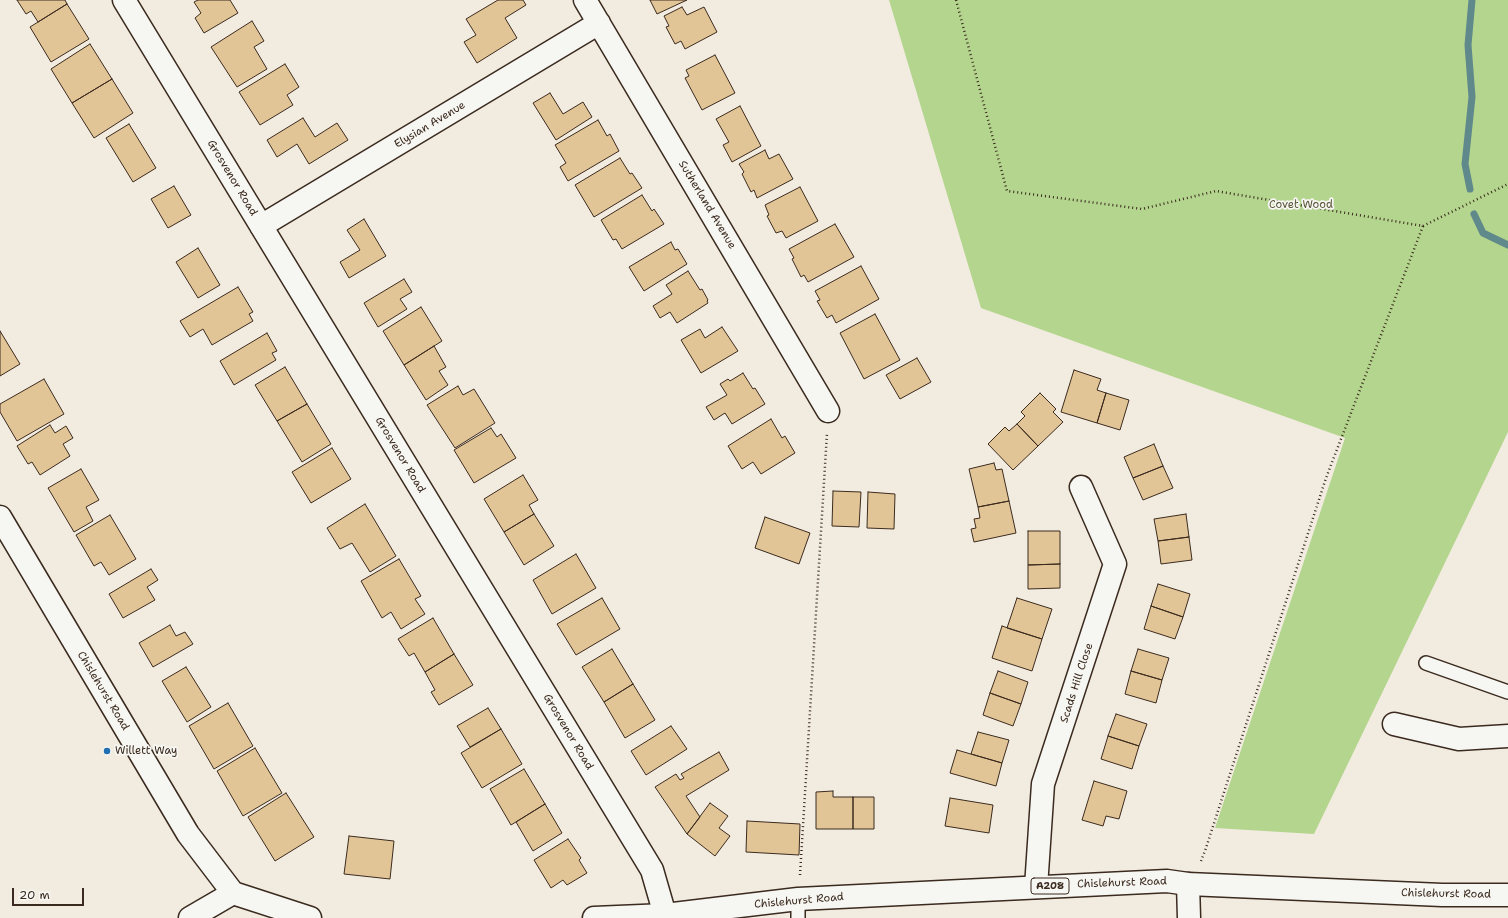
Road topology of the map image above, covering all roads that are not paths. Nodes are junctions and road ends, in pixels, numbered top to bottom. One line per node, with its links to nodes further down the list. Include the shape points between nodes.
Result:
1 (124, 0): 4 (street, Grosvenor Road)
2 (586, 0): 3 (street, Sutherland Avenue)
3 (599, 23): 4 (street, Elysian Avenue); 5 (street, Sutherland Avenue)
4 (261, 226): 17 (street, Grosvenor Road, via 652,870)
5 (828, 411)
6 (1081, 487): 13 (street, Scads Hill Close, via 1115,564 1043,784)
7 (0, 517): 14 (street, Chislehurst Road, via 188,834)
8 (1426, 663): 9 (lane)
9 (1508, 692)
10 (1394, 724): 11 (street, via 1459,738)
11 (1508, 736)
12 (1178, 882): 13 (street, Chislehurst Road / A208); 15 (street, Chislehurst Road / A208, via 1442,896); 21 (street)
13 (1036, 887): 16 (street, Chislehurst Road / A208)
14 (233, 894): 18 (street); 19 (street)
15 (1508, 895)
16 (798, 908): 17 (street, Chislehurst Road / A208)
17 (665, 915): 20 (street, Chislehurst Road / A208)
18 (190, 918)
19 (310, 918)
20 (594, 918)
21 (1189, 918)

